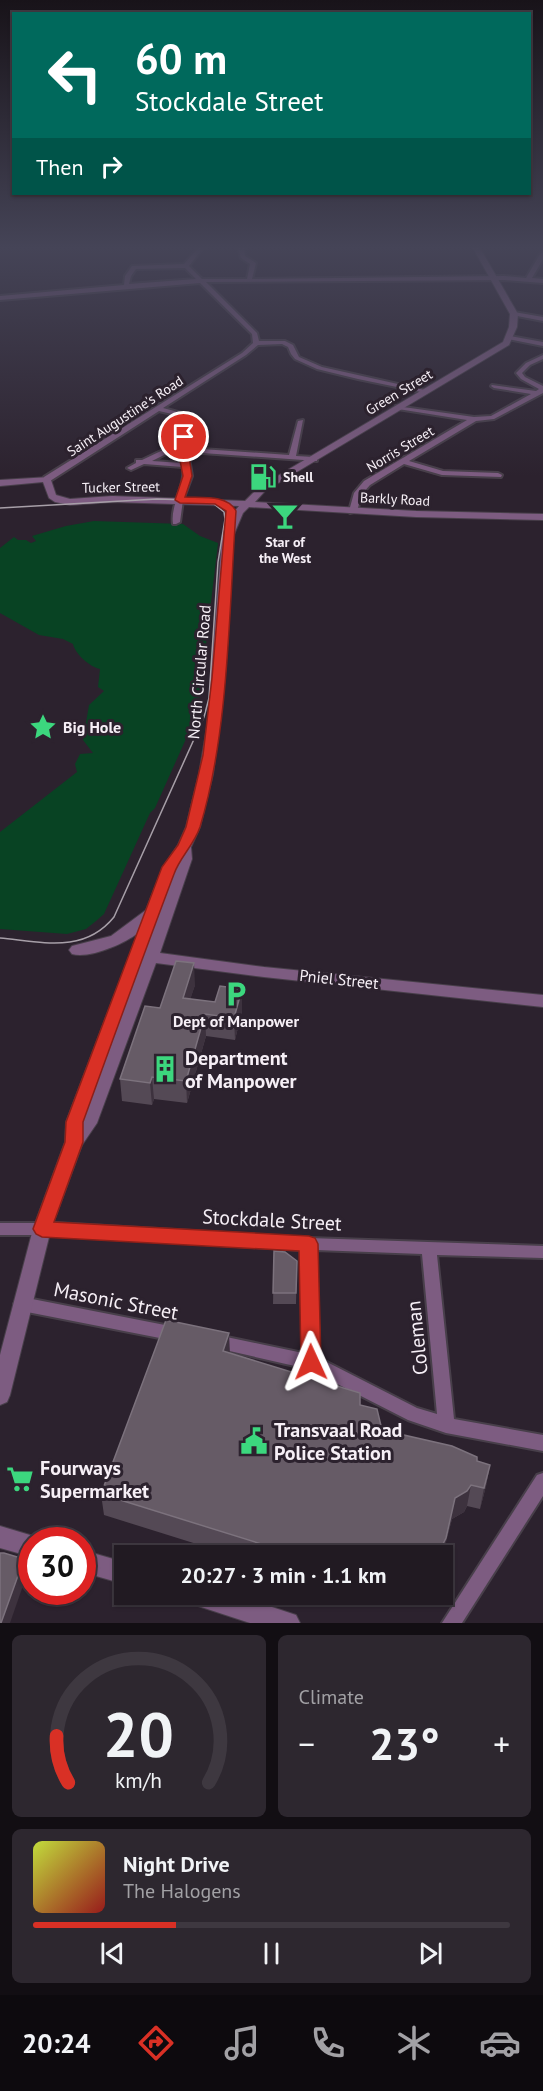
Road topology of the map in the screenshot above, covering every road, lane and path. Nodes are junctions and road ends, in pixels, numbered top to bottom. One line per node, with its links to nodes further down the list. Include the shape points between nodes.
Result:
1 (244, 324): 4 (street, via 255,334)
2 (512, 324): 3 (street)
3 (510, 338): 5 (street); 8 (street, Green Street)
4 (256, 343): 8 (street, via 286,342 302,361); 11 (street, Saint Augustine's Road)
5 (543, 344)
6 (543, 357): 9 (street, via 519,373)
7 (494, 386): 9 (street)
8 (426, 391): 10 (street, Green Street)
9 (541, 391): 12 (street, via 492,418)
10 (398, 407): 12 (street); 16 (street, Green Street)
11 (158, 409): 14 (street, via 190,418); 22 (street, Saint Augustine's Road)
12 (474, 419): 17 (street, Norris Street)
13 (301, 421): 15 (street)
14 (183, 447): 15 (street); 18 (street); 19 (street)
15 (292, 458): 16 (street)
16 (314, 459): 26 (street, Green Street, via 262,489)
17 (403, 461): 21 (street, via 442,473); 27 (street, Norris Street, via 360,488)
18 (139, 462): 19 (street); 20 (street)
19 (186, 465): 24 (street, via 188,476)
20 (131, 468)
21 (498, 475)
22 (47, 479): 23 (street); 24 (street, Tucker Street, via 52,496 64,502)
23 (0, 483)
24 (180, 500): 25 (street, Tucker Street); 29 (street)
25 (217, 501): 26 (street, Tucker Street); 30 (street, via 231,511)
26 (246, 503): 27 (street, Barkly Road); 30 (street, North Circular Road)
27 (353, 511): 28 (street, Barkly Road)
28 (543, 518)
29 (176, 522)
30 (228, 536): 31 (street, North Circular Road, via 210,748 197,813)
31 (185, 846): 32 (street, North Circular Road, via 170,867); 34 (street, North Circular Road, via 185,859)
32 (153, 909): 33 (street, via 120,940); 34 (street, North Circular Road)
33 (77, 950)
34 (144, 956): 35 (street, Pniel Street); 37 (street, via 75,1122 74,1142)
35 (543, 1001)
36 (0, 1229): 37 (street, Stockdale Street)
37 (42, 1229): 38 (street, Stockdale Street); 41 (street)
38 (309, 1244): 39 (street, Stockdale Street); 42 (street)
39 (429, 1247): 40 (street, Stockdale Street); 44 (street, Coleman)
40 (543, 1252)
41 (22, 1304): 42 (street, Masonic Street); 43 (street)
42 (311, 1362): 44 (street, Masonic Street, via 414,1415)
43 (0, 1395)
44 (446, 1425): 45 (street, Masonic Street)
45 (543, 1443)
46 (543, 1480): 53 (street)
47 (0, 1537): 48 (street)
48 (18, 1542)
49 (96, 1565): 50 (street)
50 (114, 1571)
51 (230, 1605): 52 (street)
52 (288, 1623)
53 (451, 1623)

